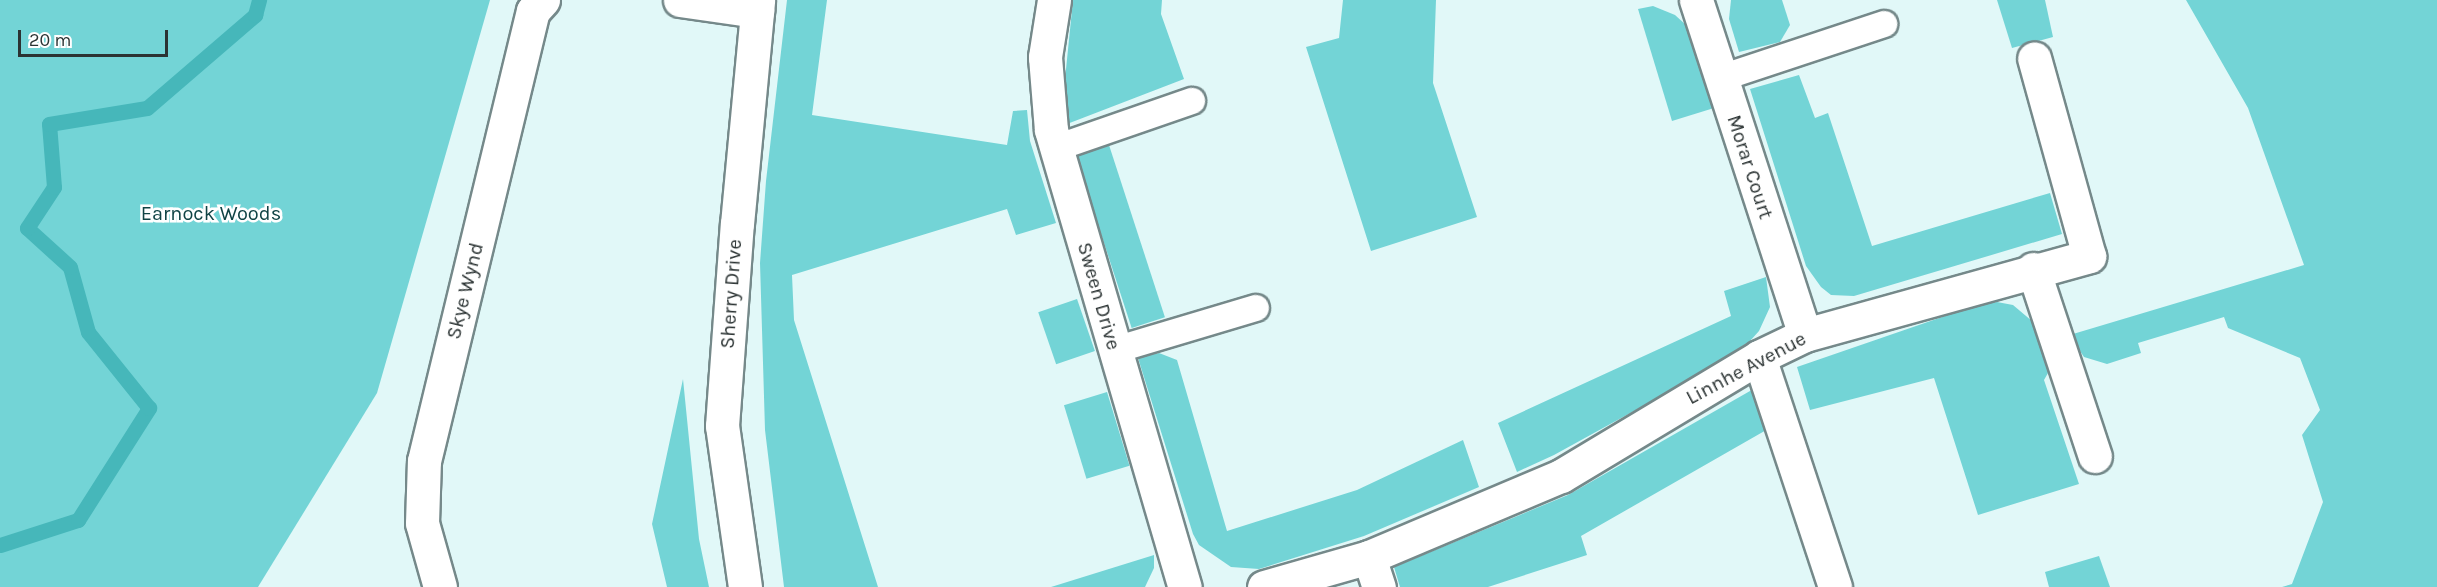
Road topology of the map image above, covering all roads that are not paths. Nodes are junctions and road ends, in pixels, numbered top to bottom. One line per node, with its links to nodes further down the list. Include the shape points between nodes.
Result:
1 (543, 0): 18 (street, Skye Wynd, via 533,11 424,461 422,523)
2 (680, 0): 5 (street)
3 (1054, 0): 10 (street, Sween Drive, via 1045,57)
4 (1696, 0): 8 (street, Morar Court)
5 (758, 5): 19 (street, Sherry Drive, via 722,426)
6 (1884, 24): 8 (lane)
7 (2034, 58): 11 (street, Linnhe Avenue, via 2089,256)
8 (1721, 78): 13 (street, Morar Court)
9 (1192, 101): 10 (lane)
10 (1056, 148): 14 (street, Sween Drive)
11 (2033, 269): 13 (street, Linnhe Avenue); 16 (street)
12 (1256, 308): 14 (lane)
13 (1805, 334): 15 (street, Linnhe Avenue)
14 (1115, 350): 20 (street, Sween Drive)
15 (1759, 357): 17 (street, Linnhe Avenue, via 1561,476); 22 (street)
16 (2095, 456)
17 (1374, 572): 21 (street, Linnhe Avenue)
18 (440, 587)
19 (745, 587)
20 (1185, 587)
21 (1264, 587)
22 (1835, 587)

